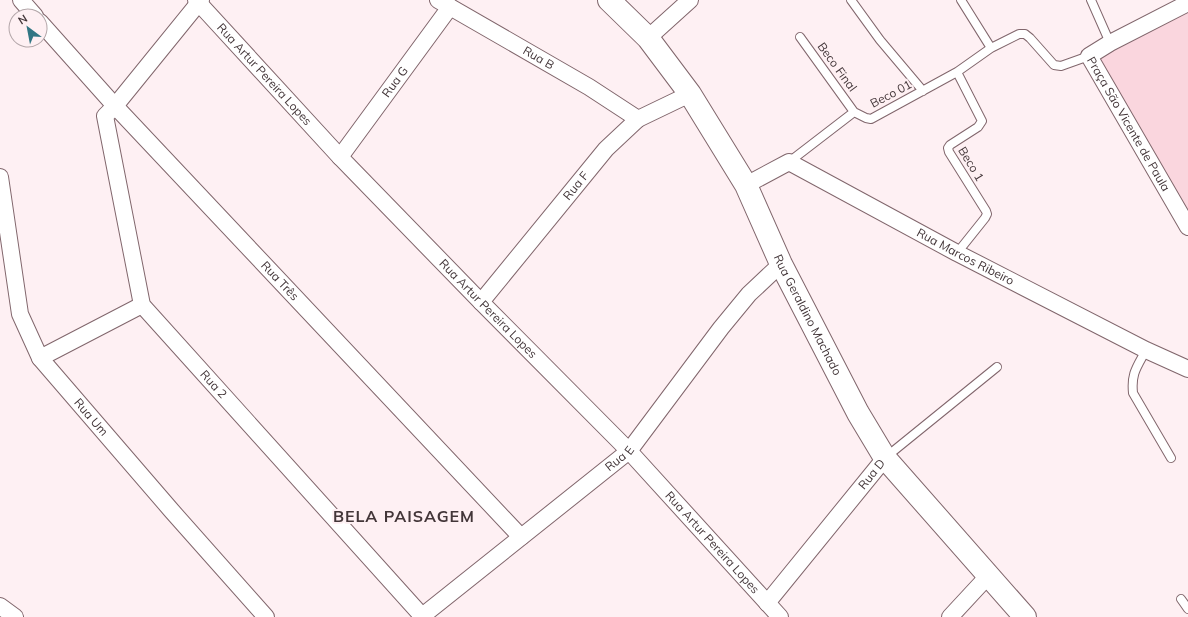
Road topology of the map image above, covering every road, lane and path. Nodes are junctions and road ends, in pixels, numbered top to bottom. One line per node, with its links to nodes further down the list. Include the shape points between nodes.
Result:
1 (21, 0): 10 (street)
2 (609, 0): 13 (street, Rua Geraldino Machado)
3 (851, 0): 18 (lane, via 880,40)
4 (961, 0): 15 (lane)
5 (1092, 0): 14 (lane)
6 (199, 1): 20 (street); 23 (street, Rua Artur Pereira Lopes)
7 (684, 2): 13 (street)
8 (1188, 3): 14 (street, Praça São Vicente de Paula)
9 (444, 4): 22 (street, Rua B, via 589,87); 23 (street, Rua G)
10 (28, 8)
11 (48, 31): 20 (street, Rua Três)
12 (800, 37): 21 (lane, Beco Final)
13 (648, 38): 19 (street, Rua Geraldino Machado)
14 (1110, 43): 16 (street, Praça São Vicente de Paula)
15 (991, 48): 16 (lane, Beco 01, via 1024,34 1054,65 1061,66); 17 (lane, Beco 01)
16 (1089, 56): 27 (street, Praça São Vicente de Paula)
17 (957, 72): 18 (lane, Beco 01); 28 (lane, Beco 1, via 982,121 978,127 950,145 948,152 987,214)
18 (923, 91): 21 (lane, Beco 01, via 870,119)
19 (690, 94): 22 (street, Rua F); 26 (street, Rua Geraldino Machado)
20 (115, 106): 31 (street, via 105,116); 39 (street, Rua Três)
21 (854, 112): 24 (lane)
22 (638, 119): 30 (street, Rua F, via 606,149)
23 (340, 157): 30 (street, Rua Artur Pereira Lopes)
24 (789, 162): 26 (street); 28 (street, Rua Marcos Ribeiro)
25 (0, 177): 33 (street, Rua Um, via 20,314)
26 (746, 185): 29 (street, Rua Geraldino Machado)
27 (1188, 227)
28 (957, 253): 32 (street, Rua Marcos Ribeiro)
29 (781, 264): 36 (street, Rua E, via 749,294 721,328); 37 (street, Rua Geraldino Machado, via 858,413)
30 (481, 302): 36 (street, Rua Artur Pereira Lopes)
31 (142, 305): 33 (street); 47 (street, Rua 2)
32 (1146, 350): 35 (street, Rua Marcos Ribeiro); 38 (lane, via 1134,372 1133,393)
33 (40, 358): 46 (street, Rua Um)
34 (997, 367): 37 (lane, Rua D)
35 (1188, 369)
36 (629, 451): 39 (street, Rua E); 42 (street, Rua Artur Pereira Lopes)
37 (885, 458): 40 (street, Rua Geraldino Machado); 42 (street, Rua D)
38 (1171, 458)
39 (522, 537): 47 (street, Rua E)
40 (988, 576): 49 (street); 50 (street, Rua Geraldino Machado)
41 (1181, 599): 44 (lane)
42 (767, 603): 48 (street, Rua Artur Pereira Lopes)
43 (0, 606): 45 (street)
44 (1188, 609)
45 (14, 617)
46 (266, 617)
47 (422, 617)
48 (780, 617)
49 (950, 617)
50 (1025, 617)

